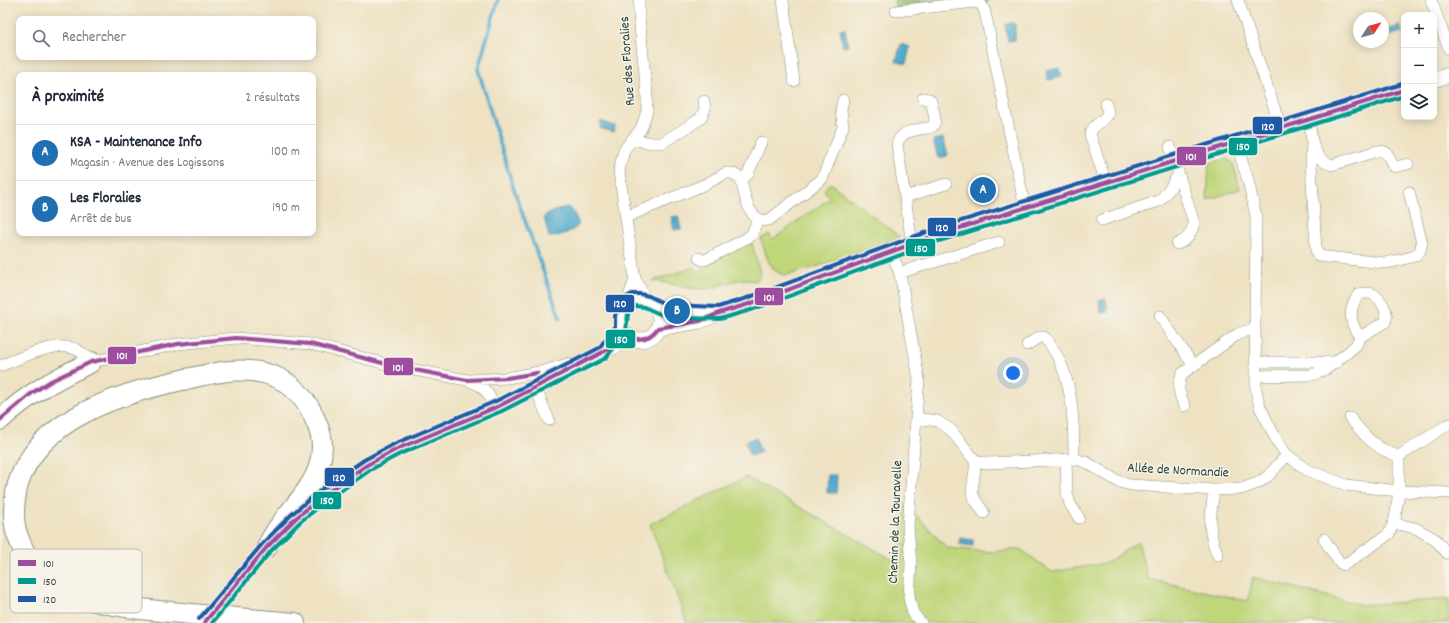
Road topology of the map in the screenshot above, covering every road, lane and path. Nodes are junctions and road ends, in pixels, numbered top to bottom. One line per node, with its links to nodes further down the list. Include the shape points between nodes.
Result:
1 (639, 0): 17 (street, Rue des Floralies, via 647,111 641,129)
2 (783, 0): 9 (street)
3 (1238, 0): 16 (street)
4 (1431, 0): 6 (street)
5 (896, 11): 28 (street, via 975,2 981,4 985,12)
6 (1449, 49)
7 (1449, 76): 8 (main road)
8 (1437, 79)
9 (794, 81)
10 (1401, 91): 15 (main road)
11 (923, 98): 27 (street, via 931,101 934,125 904,133 897,144)
12 (844, 100): 30 (street, via 841,110 843,127 822,179 769,220)
13 (704, 101): 17 (street, via 705,109 700,119 662,143)
14 (1106, 104): 24 (street, via 1108,113 1090,134)
15 (1309, 120): 16 (main road); 20 (street)
16 (1280, 128): 19 (main road)
17 (632, 139): 29 (street, Rue des Floralies, via 624,150 619,171)
18 (761, 142): 23 (street, via 748,174)
19 (1236, 143): 21 (main road); 44 (street, via 1256,216)
20 (1312, 143): 22 (street, via 1318,157 1324,163 1332,165 1383,150 1389,154 1391,164 1395,167); 26 (street, via 1311,163 1318,255 1385,263 1415,256 1420,251 1422,243)
21 (1174, 161): 24 (main road); 31 (street, via 1168,191 1159,201); 34 (street, via 1194,223 1186,241)
22 (1408, 164)
23 (741, 180): 29 (street, via 732,173 726,174); 30 (street, via 752,215)
24 (1106, 183): 28 (main road)
25 (946, 184): 27 (street)
26 (1409, 192)
27 (905, 197): 33 (street)
28 (1025, 208): 33 (main road)
29 (626, 217): 38 (street, Rue des Floralies)
30 (758, 219): 36 (street, via 752,234 747,238 705,260)
31 (1102, 220)
32 (998, 242): 37 (street)
33 (912, 244): 35 (main road)
34 (1177, 244)
35 (891, 251): 37 (street); 41 (main road)
36 (699, 258)
37 (900, 274): 59 (street, via 920,379)
38 (635, 279): 39 (street, Rue des Floralies); 40 (street, Rue des Floralies)
39 (651, 304): 40 (main road, via 636,300); 41 (main road, via 666,310); 43 (main road, via 660,317)
40 (626, 305): 45 (main road, via 620,316)
41 (719, 313): 43 (main road, via 700,321)
42 (1160, 316): 52 (street)
43 (658, 328): 45 (main road, via 649,338 643,340)
44 (1255, 329): 50 (street); 52 (street, via 1238,334)
45 (626, 333): 48 (main road)
46 (1360, 338): 51 (street)
47 (1027, 345): 66 (street, via 1038,337 1044,338 1056,355 1067,380 1072,407)
48 (603, 353): 55 (street, via 544,371 507,378); 56 (main road)
49 (91, 362): 53 (street, via 82,352 52,347); 55 (street, via 178,344 236,338 310,344 394,366); 61 (highway, via 32,393)
50 (1255, 362): 51 (street); 54 (street)
51 (1337, 362): 54 (street, via 1312,375)
52 (1193, 365): 58 (street, via 1179,379 1180,396)
53 (0, 366)
54 (1256, 376): 64 (street, via 1260,407)
55 (467, 380): 57 (street, via 481,386)
56 (535, 387): 57 (main road); 62 (street)
57 (497, 406): 75 (main road, via 397,449 367,465 325,494)
58 (1185, 406)
59 (916, 418): 67 (street, via 937,421 951,430); 82 (street, Chemin de la Touravelle, via 908,526 911,564 909,598 913,613)
60 (1350, 418): 65 (street, via 1377,447)
61 (0, 420)
62 (549, 420)
63 (1449, 424): 65 (street)
64 (1287, 455): 68 (street, Allée de Normandie, via 1258,483 1241,489); 69 (street, via 1312,473 1346,485)
65 (1398, 456): 69 (street)
66 (1070, 459): 67 (street, Allée de Normandie); 68 (street, Allée de Normandie, via 1086,462 1125,484); 72 (street, via 1067,494)
67 (976, 462): 71 (street, via 972,491)
68 (1214, 490): 78 (street, via 1210,533)
69 (1399, 491): 70 (street); 73 (street)
70 (1449, 493)
71 (984, 513)
72 (1079, 518)
73 (1394, 522): 74 (street, via 1389,534 1344,565 1339,562); 77 (street, via 1415,528 1435,539 1447,553)
74 (1324, 539)
75 (267, 547): 76 (highway, via 278,527 314,477 319,464 322,438 311,410 302,398 280,379 258,373 227,371 129,394 77,416 57,430 32,454 22,470 13,505 14,524); 80 (main road, bridge)
76 (23, 549)
77 (1449, 552)
78 (1218, 555)
79 (142, 610): 81 (highway)
80 (204, 623)
81 (295, 623)
82 (921, 623)

